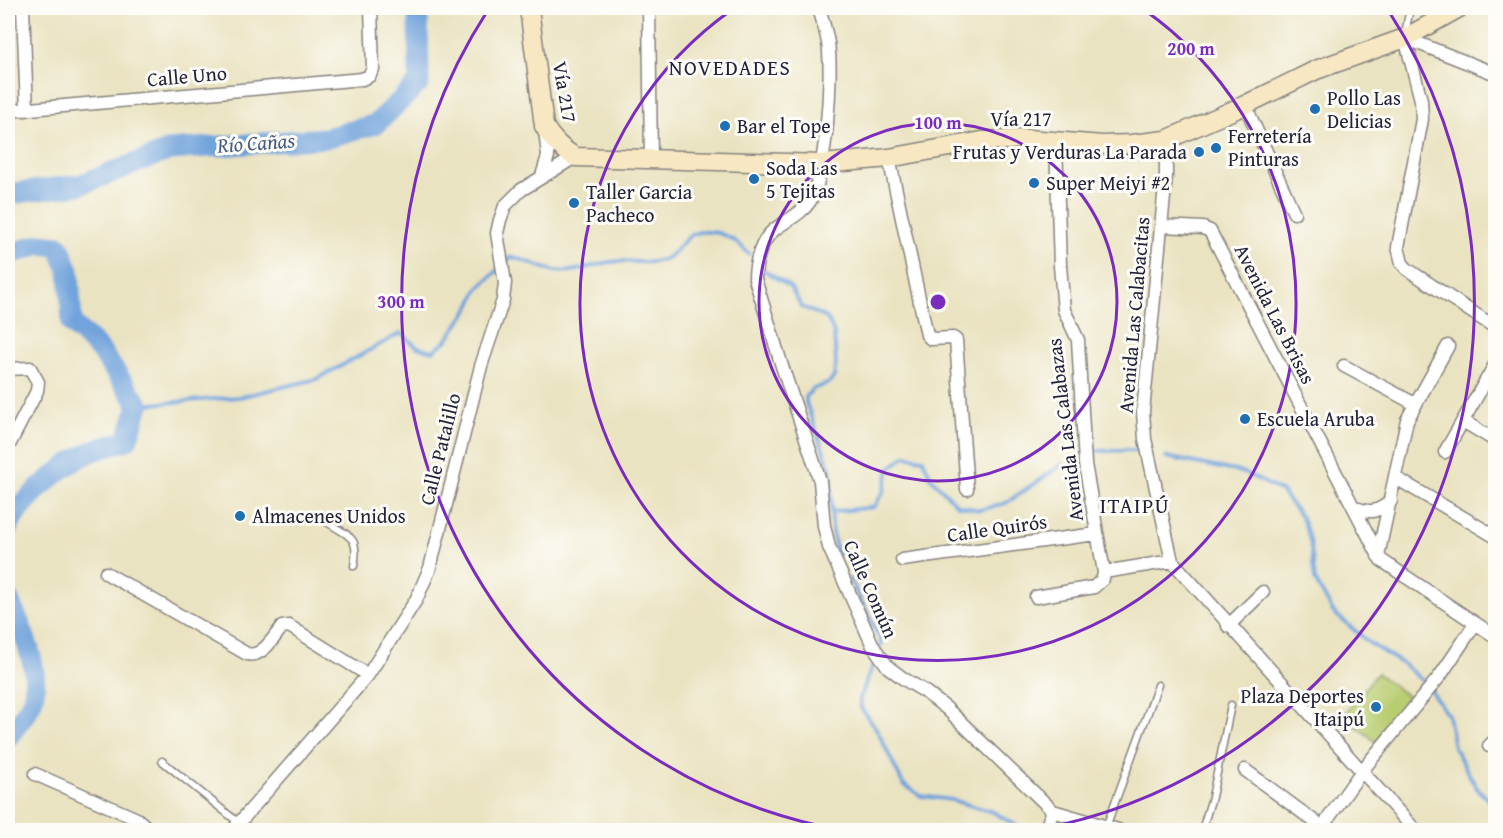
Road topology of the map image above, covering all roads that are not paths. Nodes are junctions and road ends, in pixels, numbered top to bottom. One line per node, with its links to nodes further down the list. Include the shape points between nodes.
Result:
1 (23, 8): 11 (street)
2 (371, 8): 11 (street, Calle Uno, via 373,69 362,79)
3 (529, 8): 13 (main road, Vía 217)
4 (649, 8): 18 (street)
5 (819, 8): 19 (street, Calle Común, via 828,44 829,81)
6 (1410, 8): 8 (lane)
7 (1460, 8): 8 (main road, Vía 217)
8 (1405, 38): 9 (street); 10 (main road, Vía 217, via 1316,70); 23 (street, via 1422,119 1399,255 1407,269)
9 (1496, 74)
10 (1245, 105): 14 (main road, Vía 217); 21 (street)
11 (27, 110): 12 (street, Calle Uno)
12 (8, 111)
13 (544, 126): 16 (main road, Vía 217, via 551,138); 20 (street, via 548,156)
14 (1166, 140): 15 (main road, Vía 217, via 1131,144); 22 (street, Avenida Las Calabacitas)
15 (1056, 142): 17 (main road, Vía 217, via 982,141); 38 (street, Avenida Las Calabazas, via 1064,310 1078,340 1085,464)
16 (574, 157): 18 (main road, Vía 217); 20 (street, Calle Patalillo)
17 (889, 158): 19 (main road, Vía 217); 34 (street, via 927,336 956,340)
18 (651, 159): 19 (main road, Vía 217)
19 (822, 164): 58 (street, Calle Común, via 809,203 766,236 755,279 820,481 829,548 873,646 888,667 946,708)
20 (542, 176): 51 (street, Calle Patalillo, via 506,206 497,233 505,283 430,568 416,600)
21 (1294, 213)
22 (1161, 226): 36 (street, Avenida Las Brisas, via 1209,231); 42 (street, Avenida Las Calabacitas, via 1143,412 1144,439)
23 (1496, 328)
24 (1448, 346): 28 (street)
25 (1496, 363): 29 (street)
26 (1344, 366): 28 (street)
27 (8, 369): 31 (street, via 30,368 38,382)
28 (1415, 404): 33 (street, via 1407,420)
29 (1463, 421): 30 (street); 32 (street)
30 (1496, 441)
31 (8, 447)
32 (1445, 452)
33 (1396, 478): 35 (street); 39 (street)
34 (967, 489)
35 (1391, 501): 36 (street, via 1376,511); 40 (street)
36 (1354, 507): 40 (street, Avenida Las Brisas)
37 (325, 521): 43 (lane, via 353,540)
38 (1096, 534): 41 (street, Calle Quirós); 44 (street, Avenida Las Calabazas)
39 (1496, 537)
40 (1378, 556): 48 (street, Avenida Las Brisas)
41 (902, 561)
42 (1172, 561): 44 (street); 49 (street, Avenida Las Calabacitas)
43 (354, 566)
44 (1104, 572): 47 (street, via 1094,587)
45 (106, 573): 51 (street, via 253,656 282,627 289,626)
46 (1263, 592): 49 (street)
47 (1036, 597)
48 (1475, 624): 50 (street, Avenida Las Brisas); 56 (street, via 1440,676)
49 (1228, 626): 56 (street, Avenida Las Calabacitas)
50 (1496, 637)
51 (368, 675): 59 (street, Calle Patalillo)
52 (1158, 685): 60 (lane)
53 (1231, 705): 64 (lane)
54 (162, 761): 59 (lane)
55 (1245, 770): 61 (street)
56 (1361, 772): 61 (street); 65 (street, Avenida Las Calabacitas)
57 (35, 774): 62 (street, via 137,819)
58 (1053, 811): 60 (street, Calle Común); 63 (street)
59 (236, 827)
60 (1112, 829)
61 (1321, 829)
62 (150, 831)
63 (1045, 831)
64 (1202, 831)
65 (1415, 831)

